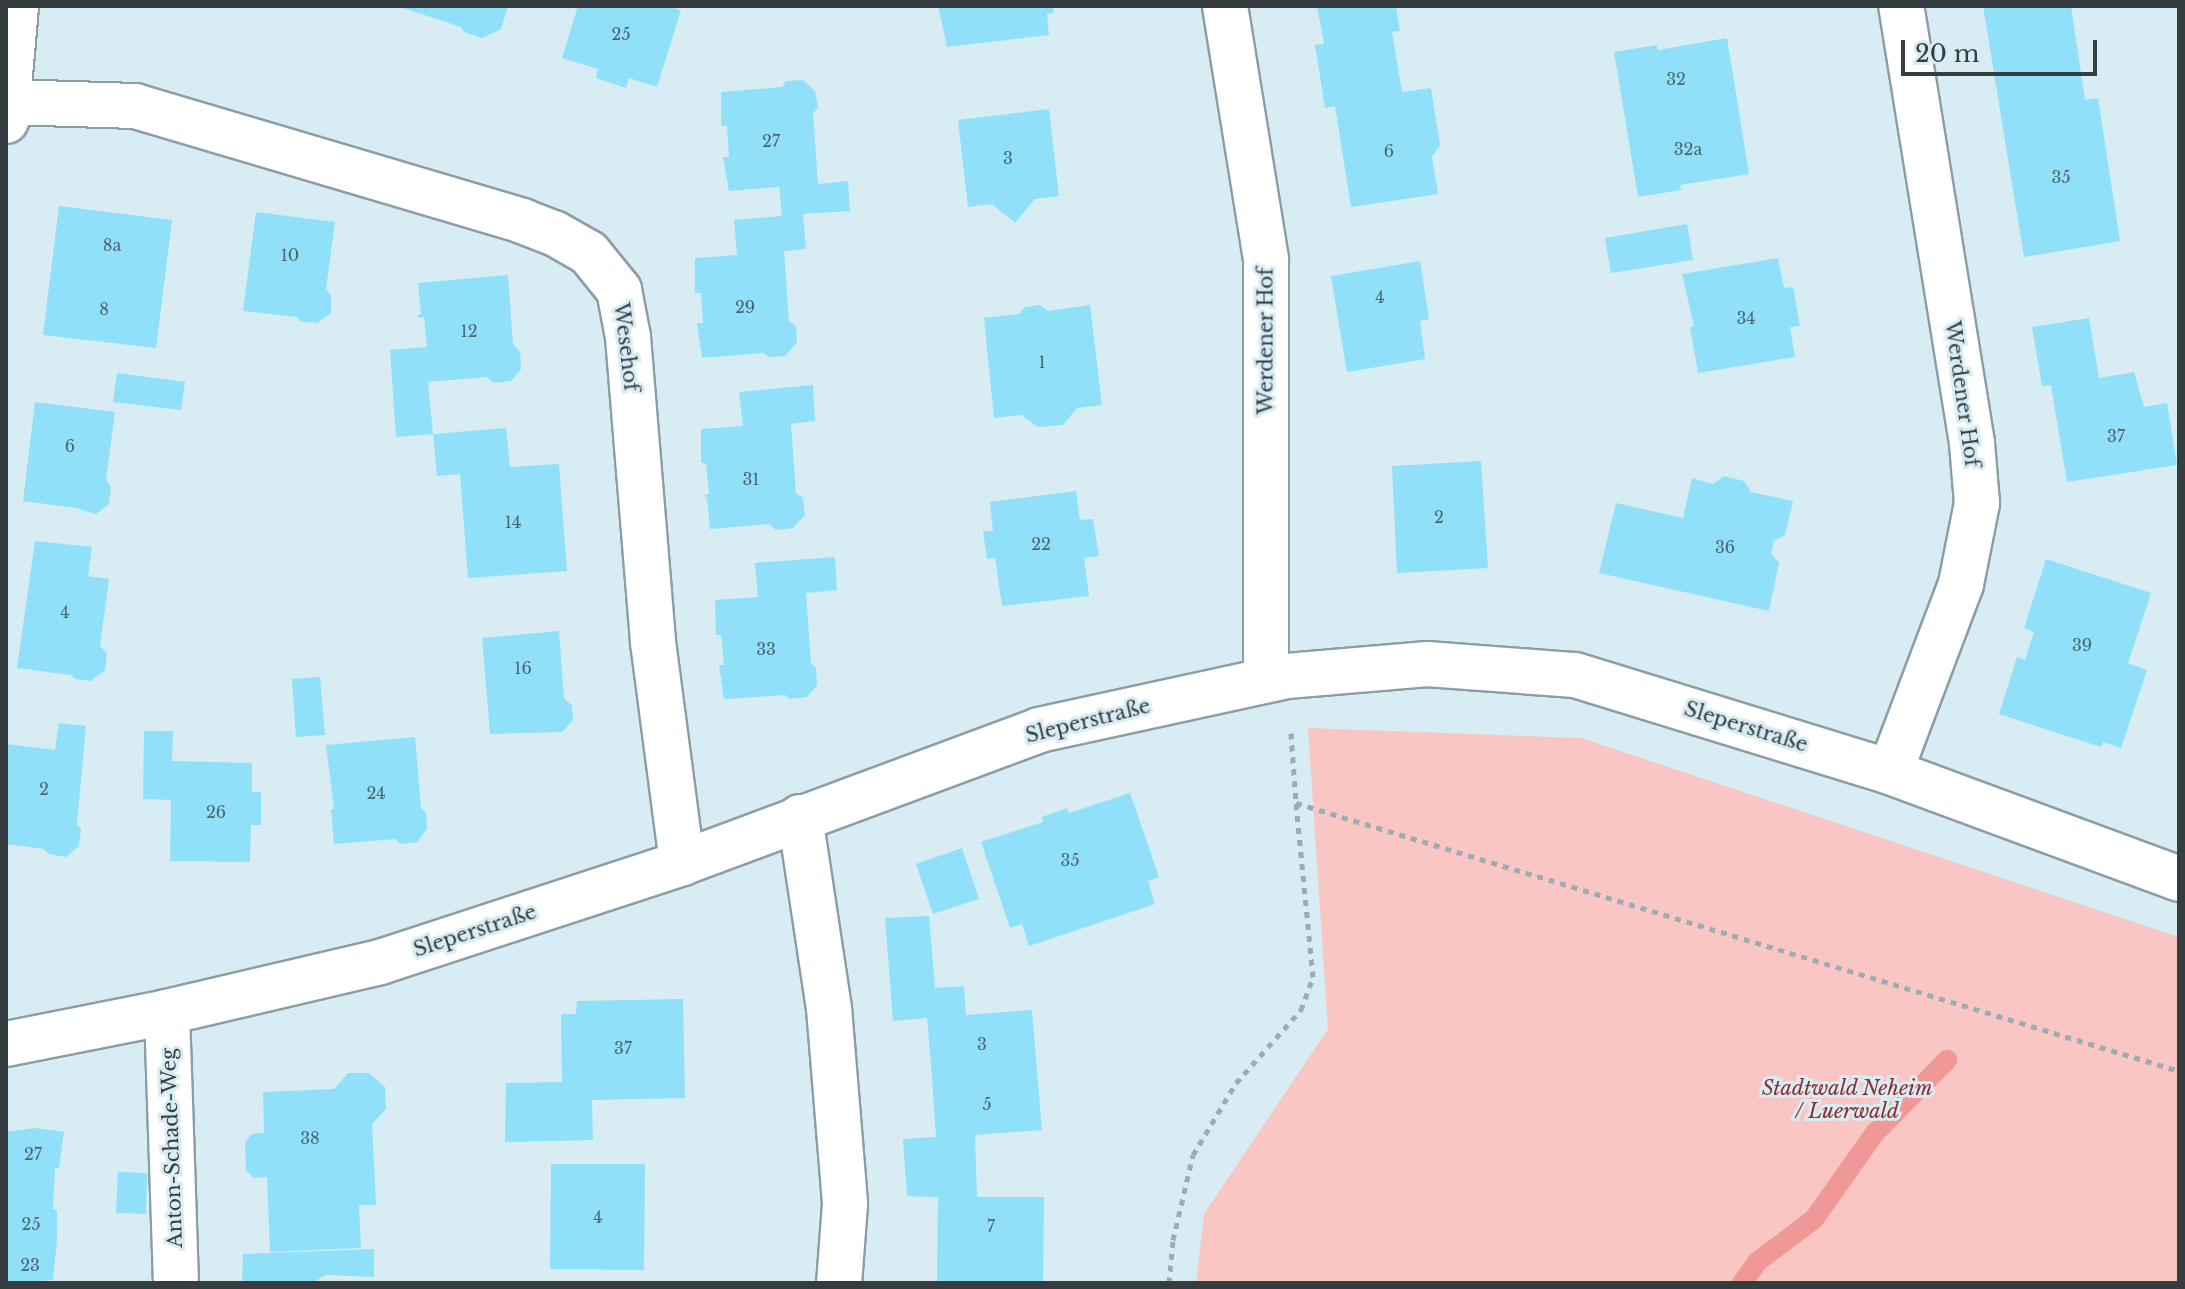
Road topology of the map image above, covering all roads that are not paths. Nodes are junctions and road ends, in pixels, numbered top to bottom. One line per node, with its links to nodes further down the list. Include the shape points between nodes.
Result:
1 (16, 6): 4 (street, Wesehof)
2 (1225, 6): 5 (street, Werdener Hof, via 1266,259)
3 (1901, 6): 6 (street, Werdener Hof, via 1972,443 1977,503 1961,584)
4 (7, 112): 8 (street, Wesehof, via 135,106 522,221 589,253 619,290 628,337 653,642)
5 (1276, 678): 6 (street, Sleperstraße, via 1427,664 1575,675); 7 (street, Sleperstraße, via 1039,730)
6 (1890, 772): 9 (street, Sleperstraße)
7 (800, 817): 8 (street, Sleperstraße); 13 (street, via 829,1008 845,1204)
8 (682, 863): 10 (street, Sleperstraße, via 380,962)
9 (2179, 879)
10 (167, 1012): 11 (street, Sleperstraße); 12 (street, Anton-Schade-Weg)
11 (6, 1044)
12 (176, 1283)
13 (839, 1283)

